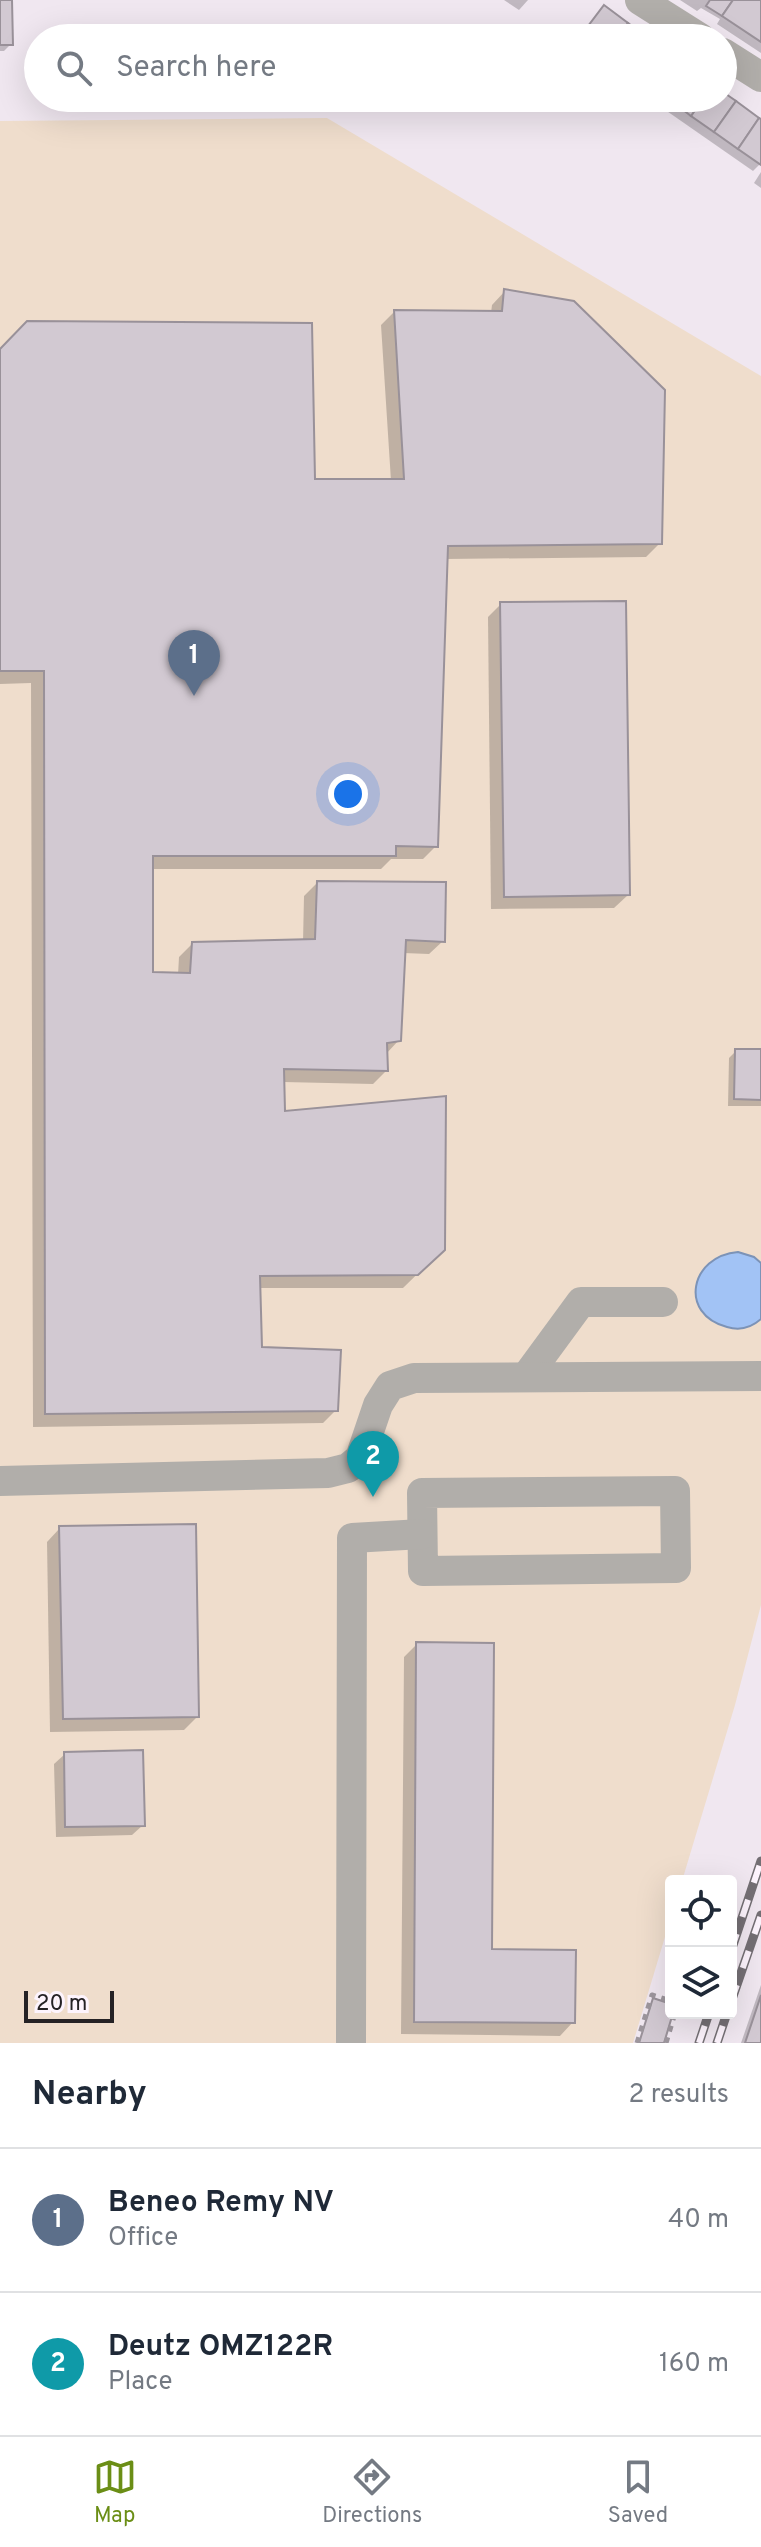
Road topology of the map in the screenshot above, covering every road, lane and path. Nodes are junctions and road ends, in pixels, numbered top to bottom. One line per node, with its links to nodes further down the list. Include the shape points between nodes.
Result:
1 (640, 0): 2 (street)
2 (678, 24)
3 (737, 62): 4 (street)
4 (761, 77)
5 (663, 1302): 7 (street, via 581,1302)
6 (761, 1376): 7 (street)
7 (526, 1377): 8 (street, via 414,1378 390,1386 360,1458 328,1473)
8 (0, 1481)
9 (422, 1534): 9 (street, via 422,1493 675,1491 676,1568 423,1571); 12 (street, via 352,1538)
10 (665, 1999): 13 (path, via 652,1995)
11 (673, 2019): 14 (path)
12 (351, 2043)
13 (637, 2043)
14 (666, 2043)

